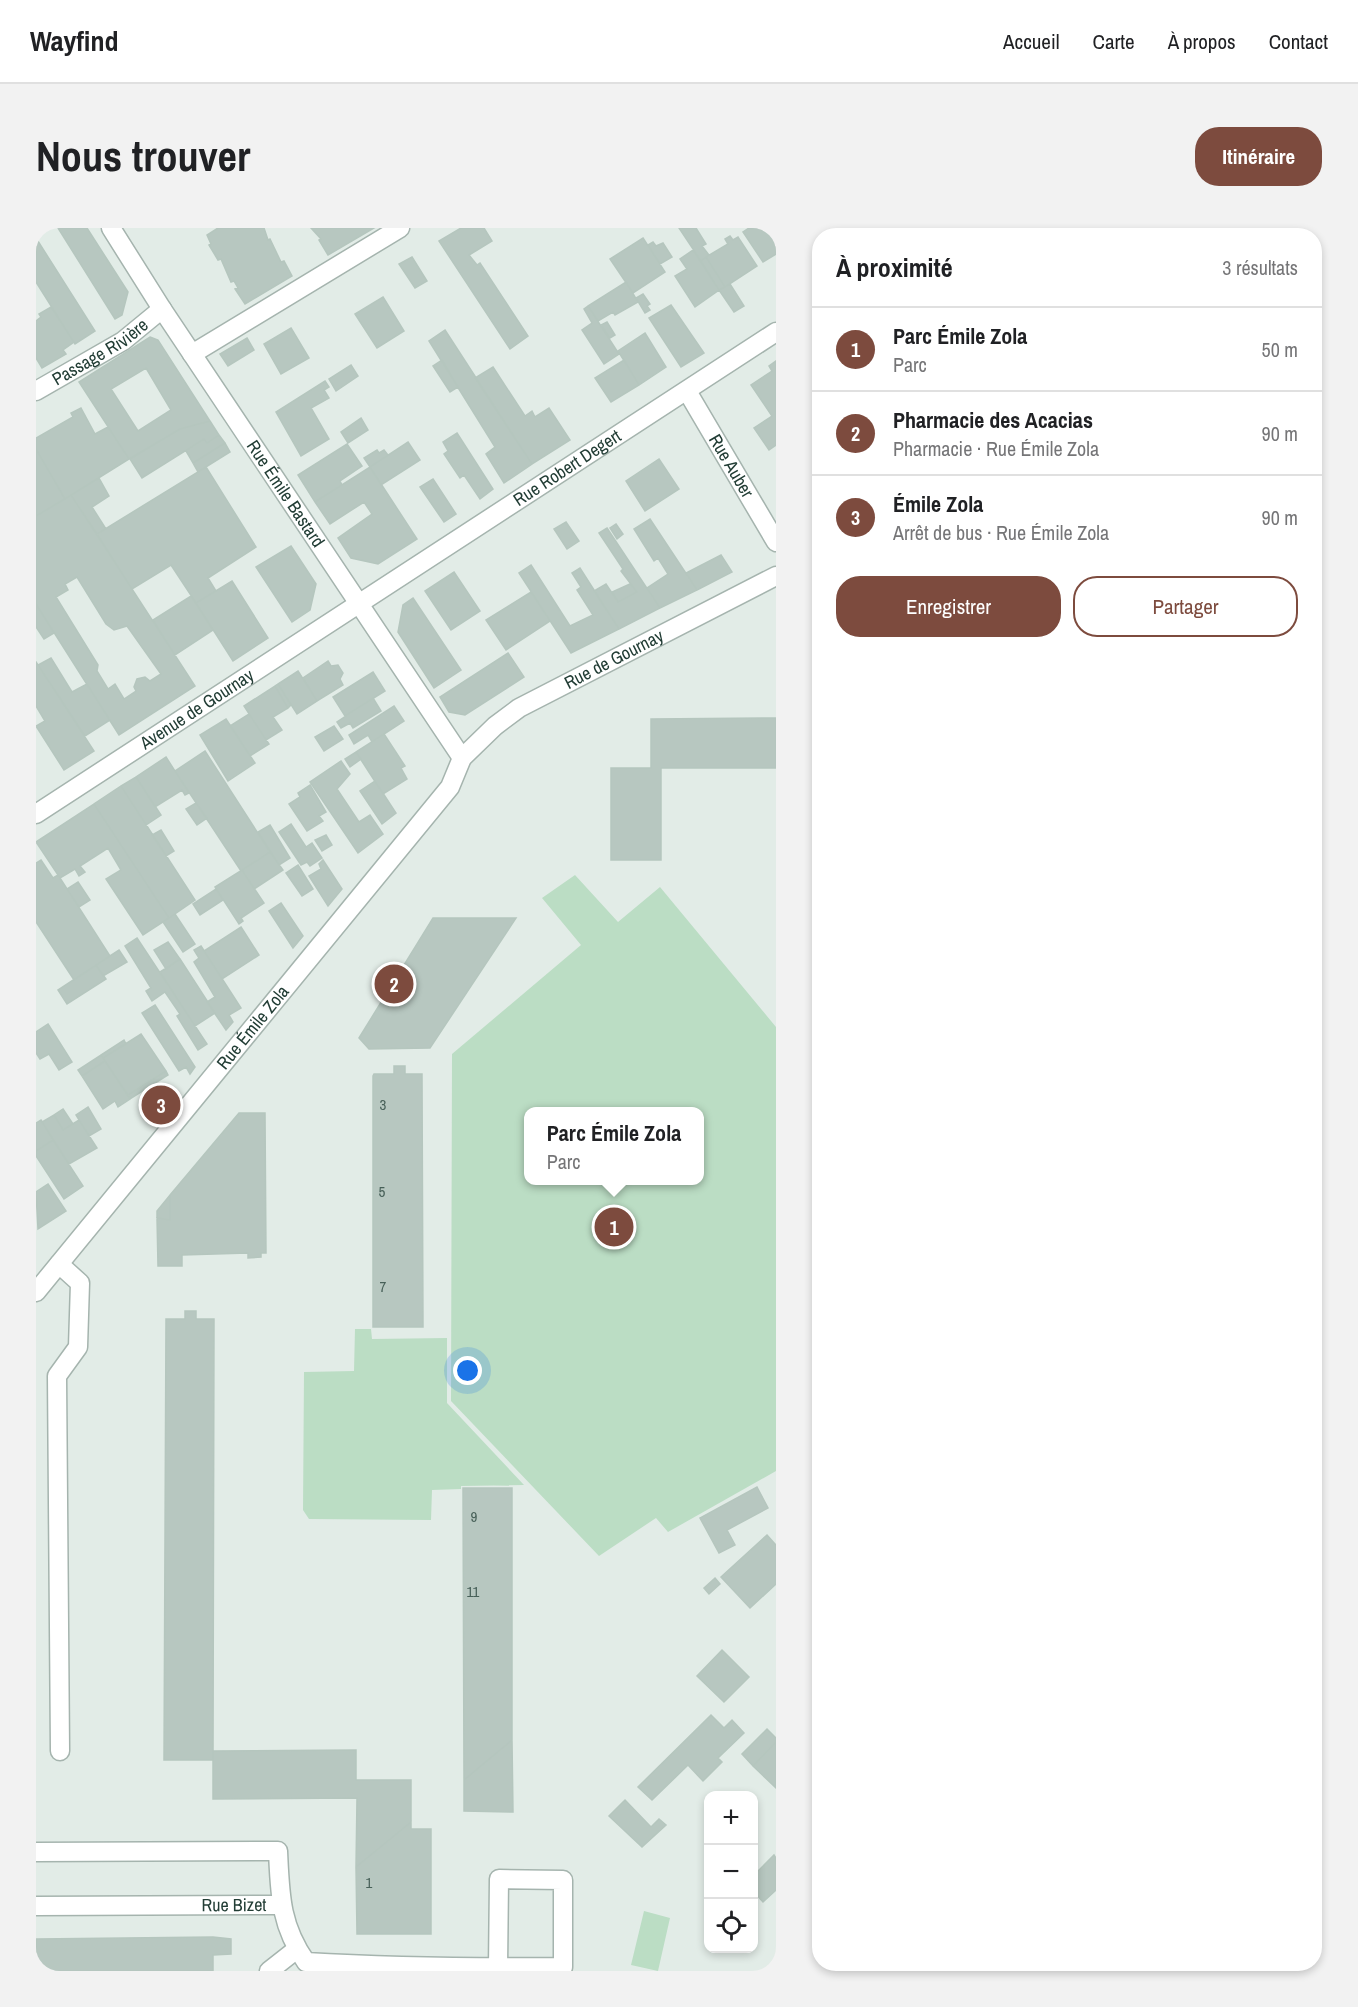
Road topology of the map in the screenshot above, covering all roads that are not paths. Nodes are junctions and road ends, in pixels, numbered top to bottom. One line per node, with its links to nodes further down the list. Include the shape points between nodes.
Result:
1 (111, 228): 3 (street, Rue Émile Bastard)
2 (400, 228): 5 (street)
3 (162, 309): 5 (street, Rue Émile Bastard); 6 (street, Passage Rivière, via 123,341)
4 (776, 332): 7 (street, Rue Robert Degert)
5 (192, 354): 10 (street, Rue Émile Bastard)
6 (36, 391)
7 (687, 391): 8 (street, Rue Auber); 10 (street, Rue Robert Degert)
8 (776, 542)
9 (776, 576): 11 (street, Rue de Gournay, via 519,708)
10 (358, 604): 11 (street, Rue Émile Bastard); 12 (street, Avenue de Gournay)
11 (462, 758): 13 (street, Rue Émile Zola, via 450,787)
12 (36, 814)
13 (59, 1264): 14 (street, Rue Émile Zola); 15 (street, via 80,1282 78,1347 57,1376)
14 (36, 1292)
15 (60, 1751)
16 (36, 1852): 17 (street, Rue Bizet, via 278,1851)
17 (280, 1905): 18 (street, Rue Bizet); 19 (street)
18 (36, 1906)
19 (297, 1949): 20 (street, via 306,1962); 23 (street)
20 (329, 1967): 22 (street)
21 (498, 1968): 21 (street, via 563,1967 563,1880 499,1879); 22 (street)
22 (401, 1969)
23 (269, 1971)

